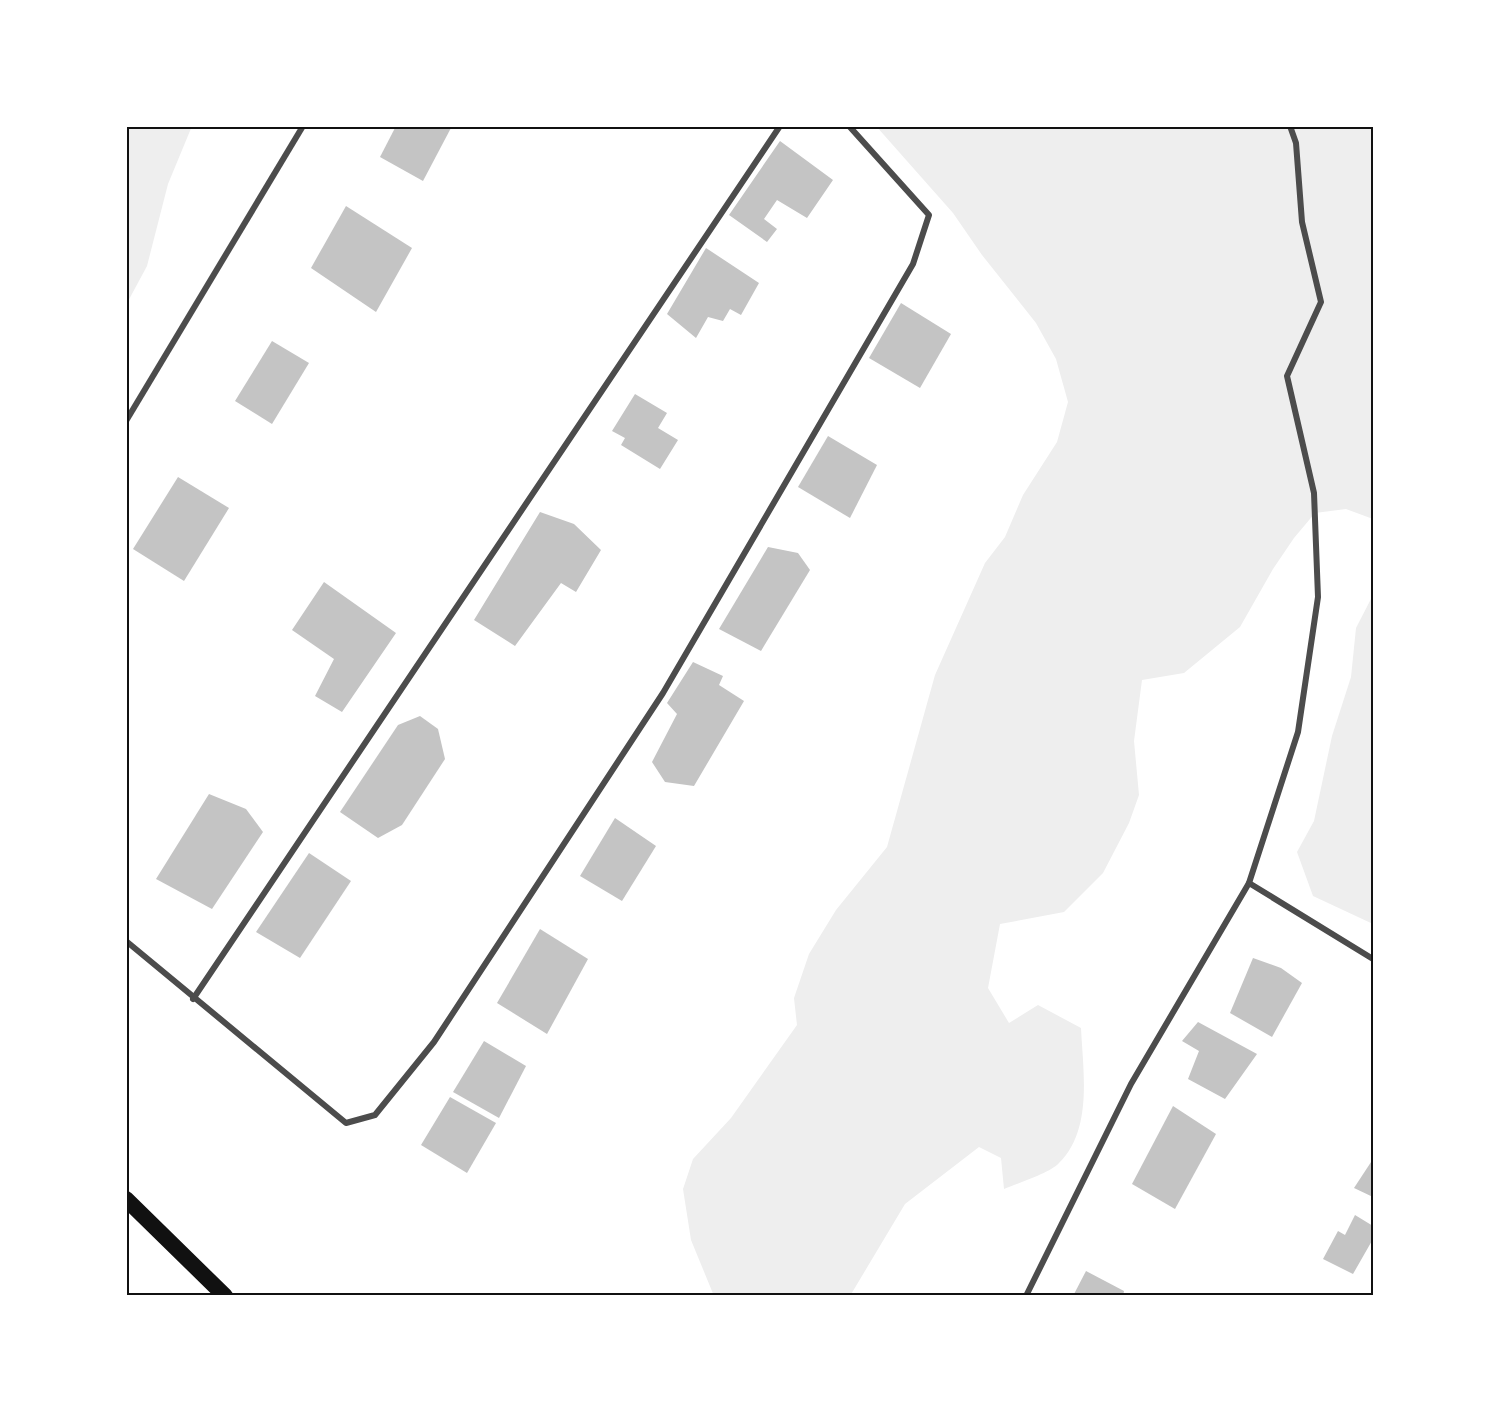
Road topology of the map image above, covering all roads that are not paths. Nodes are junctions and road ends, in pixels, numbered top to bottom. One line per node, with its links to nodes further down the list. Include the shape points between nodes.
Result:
1 (303, 126): 5 (street)
2 (780, 126): 9 (street)
3 (849, 126): 9 (street, via 929,215 913,264 663,693 434,1042 375,1115 346,1124)
4 (1290, 126): 6 (street, via 1296,143 1302,222 1321,302 1287,376 1314,493 1318,597 1298,732)
5 (126, 421)
6 (1249, 883): 8 (street); 12 (street, via 1131,1084)
7 (126, 941): 9 (street)
8 (1373, 958)
9 (193, 999)
10 (126, 1199): 11 (highway)
11 (225, 1296)
12 (1026, 1296)

